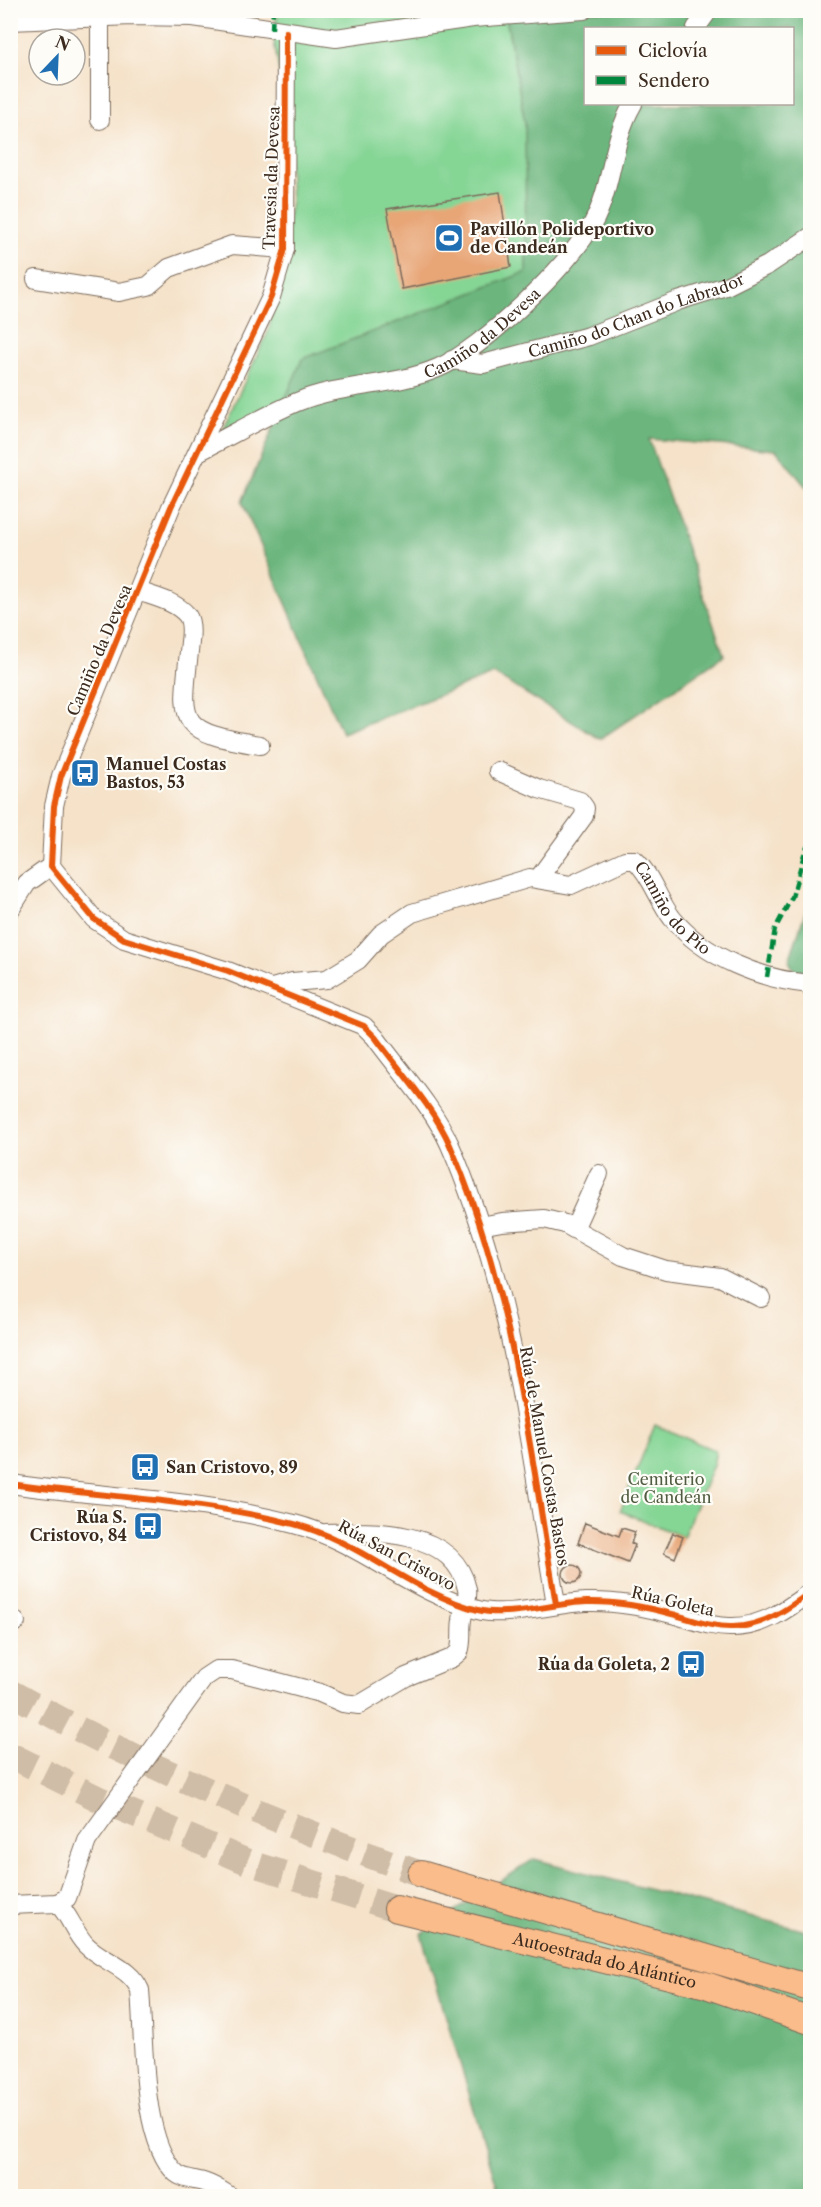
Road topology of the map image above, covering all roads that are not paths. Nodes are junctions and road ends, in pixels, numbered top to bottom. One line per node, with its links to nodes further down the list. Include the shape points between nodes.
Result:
1 (584, 10): 6 (street, via 473,18 336,38)
2 (709, 10): 5 (street)
3 (100, 18): 4 (street); 6 (street, via 193,17); 8 (street)
4 (10, 21)
5 (697, 27)
6 (286, 32): 10 (street, Travesia da Devesa)
7 (633, 105): 12 (street, Camiño da Devesa, via 614,146 605,193 576,249 528,300)
8 (100, 120)
9 (810, 237): 12 (street, Camiño do Chan do Labrador, via 768,265 726,286 589,336 483,364)
10 (285, 249): 11 (street, Travesia da Devesa, via 232,245 169,268 148,286 119,292); 13 (street, Travesia da Devesa, via 271,297)
11 (36, 279)
12 (452, 360): 13 (street, Camiño da Devesa, via 428,371 297,402)
13 (200, 451): 14 (street, Camiño da Devesa, via 171,507)
14 (138, 591): 15 (street, Camiño da Devesa, via 173,604 188,616 191,630 184,702 187,717 217,738); 17 (street, Camiño da Devesa, via 61,776 54,806)
15 (260, 745)
16 (498, 771): 18 (street, via 580,801 585,808 584,816)
17 (51, 866): 19 (street, via 27,883); 21 (street, Rúa de Manuel Costas Bastos, via 94,919 118,936)
18 (538, 879): 20 (street, Camiño do Pío, via 571,885 625,860 635,860 671,916 689,935 713,952 767,977); 21 (street, Camiño do Pío, via 530,878 412,913 381,934 358,960 327,979)
19 (10, 910)
20 (810, 984)
21 (272, 988): 23 (street, Rúa de Manuel Costas Bastos, via 351,1019 375,1037 450,1144)
22 (599, 1174): 24 (street)
23 (480, 1226): 24 (street, via 544,1219); 29 (street, Rúa de Manuel Costas Bastos, via 513,1349)
24 (574, 1229): 25 (street, via 622,1256 666,1270 720,1277)
25 (760, 1298)
26 (10, 1484): 27 (street, Rúa San Cristovo, via 192,1504)
27 (326, 1533): 30 (street, Rúa San Cristovo); 30 (street, Rúa San Cristovo, via 364,1531 427,1542 456,1563 468,1590)
28 (810, 1592): 29 (street, Rúa Goleta, via 766,1620 733,1627 711,1625 638,1605)
29 (556, 1604): 30 (street, Rúa San Cristovo, via 490,1612)
30 (466, 1606): 32 (street, via 459,1652 359,1705 232,1670 216,1670 204,1678 87,1840 67,1898)
31 (421, 1874): 35 (highway, Autoestrada do Atlántico)
32 (57, 1903): 33 (street); 37 (street, via 84,1944 128,1973 140,1990 151,2119 157,2145 167,2163 178,2175 217,2187)
33 (10, 1905)
34 (397, 1910): 36 (highway, Autoestrada do Atlántico, via 706,1984)
35 (810, 1988)
36 (810, 2021)
37 (230, 2196)

